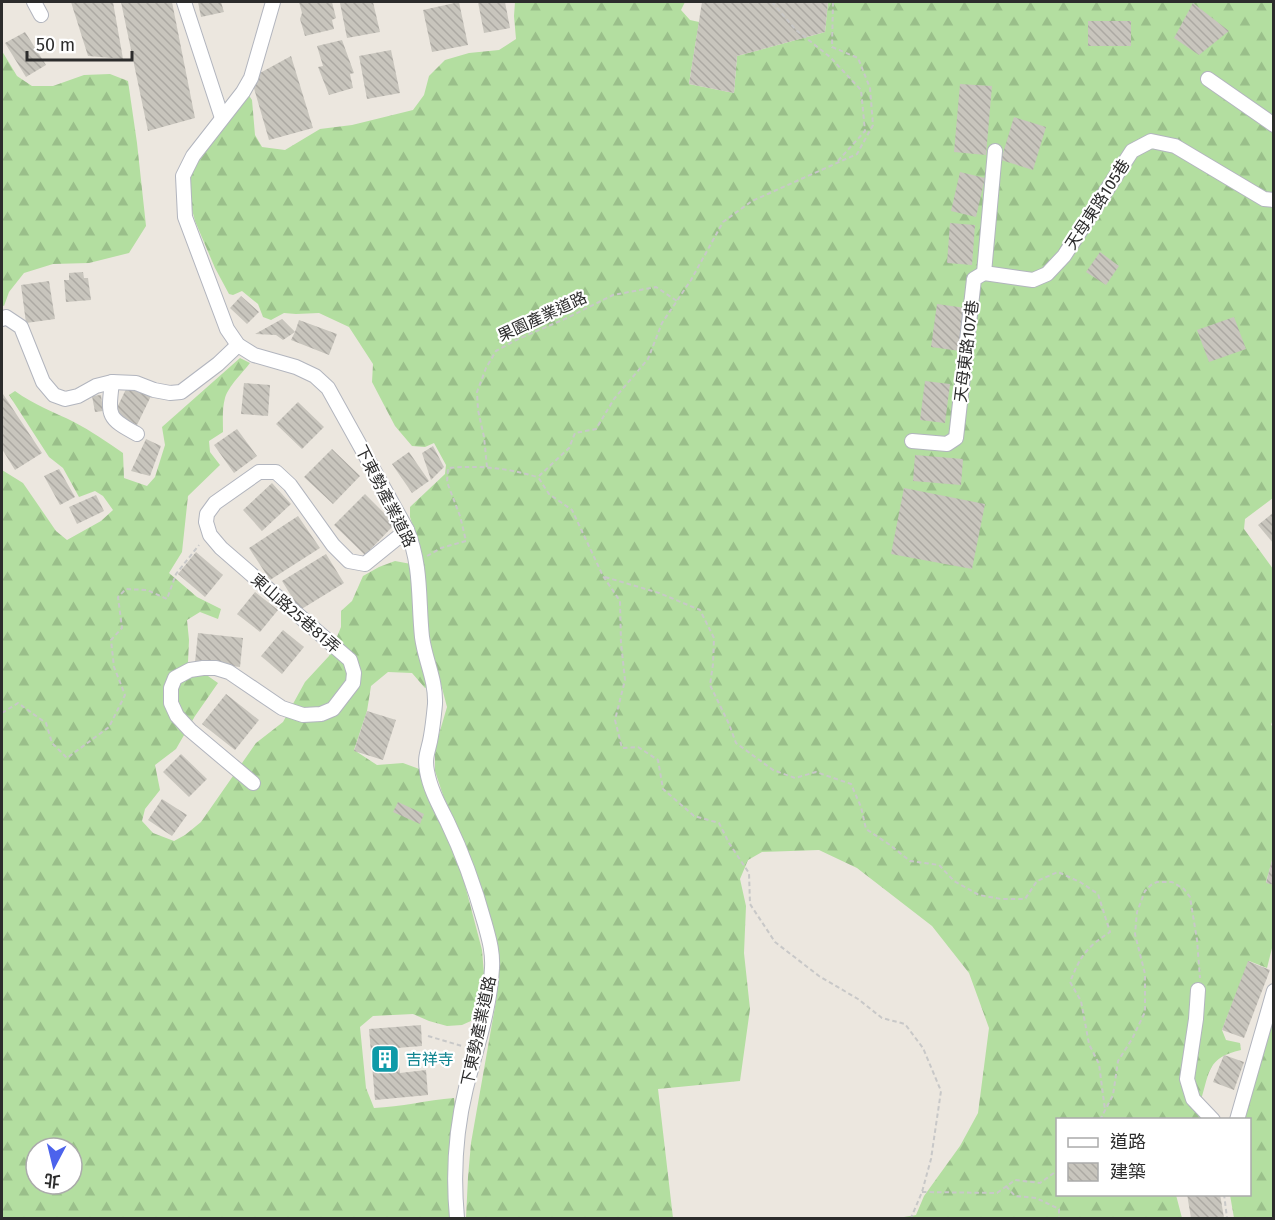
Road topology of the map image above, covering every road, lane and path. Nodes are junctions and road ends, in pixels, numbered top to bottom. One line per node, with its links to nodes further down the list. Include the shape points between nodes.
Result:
1 (34, 2): 6 (street)
2 (184, 2): 8 (street)
3 (273, 2): 8 (street, via 251,78)
4 (772, 2): 11 (path, via 796,30 830,57 861,90 865,131)
5 (833, 2): 11 (path, via 832,48 858,58 870,88 873,125 857,154)
6 (41, 15)
7 (1208, 79): 9 (street)
8 (222, 118): 16 (street, via 193,156 183,176 182,191 185,217 227,329)
9 (1274, 125)
10 (995, 152): 13 (street, 天母東路107巷)
11 (835, 164): 14 (path, via 752,201 723,222)
12 (1274, 201): 13 (street, 天母東路105巷, via 1264,199 1175,146 1151,141 1132,151 1064,256 1047,274 1033,280)
13 (984, 273): 19 (street, 天母東路107巷, via 974,279 956,438 947,444)
14 (676, 301): 20 (path, 果園產業道路, via 656,286 613,295 496,351 477,392); 21 (path, via 648,358 614,399 596,429 575,433 569,448)
15 (2, 319): 17 (street, via 6,317 21,327 44,382 54,395 71,398)
16 (238, 345): 17 (street, via 181,392); 22 (street, 下東勢產業道路, via 254,355 315,375 328,388)
17 (112, 382): 18 (street, via 113,417)
18 (137, 434)
19 (912, 441)
20 (487, 467): 21 (path); 24 (path, via 448,468 447,482 466,541 441,548)
21 (538, 477): 25 (path, via 549,494 572,510)
22 (407, 530): 23 (street, via 365,564 349,561 290,485 276,472 259,472 215,503 207,514); 24 (street, 下東勢產業道路)
23 (210, 536): 26 (path, via 176,574 167,599 147,590 126,589 118,597 122,628 111,640 114,667 125,695 109,727 67,758 52,743 46,723 18,703); 27 (street, 東山路25巷81弄, via 350,660 354,673 353,683 333,709 303,715 282,708 229,672 216,668 190,670 175,678 171,703 177,716)
24 (417, 562): 31 (street, 下東勢產業道路, via 422,639 435,702 426,754 427,772 477,894 491,950 491,981)
25 (603, 576): 32 (path, via 700,610 714,638 710,685 736,742 773,771 795,778 816,772 851,784 866,829 910,861 939,865 954,881 979,895 1001,899 1025,899 1037,881 1058,872 1098,894 1110,932 1078,960 1070,982 1081,1001 1089,1044 1100,1064); 38 (path, via 620,601 625,680 615,720 622,748 638,747 658,760 663,789 694,816 719,823 749,873 750,904 775,942 882,1018 905,1024 923,1048 941,1091)
26 (2, 713)
27 (253, 783)
28 (1198, 990): 32 (path, via 1201,975 1190,897 1172,882 1157,882 1145,891 1137,912 1135,934 1145,974 1144,1012 1118,1061 1113,1095); 35 (street, via 1187,1079 1193,1099)
29 (1274, 991): 33 (street)
30 (428, 1036): 31 (path)
31 (477, 1050): 40 (street, 下東勢產業道路, via 458,1134)
32 (1105, 1110): 34 (path)
33 (1238, 1115)
34 (1101, 1118)
35 (1212, 1118)
36 (1056, 1171): 37 (path, via 1040,1183 1015,1180)
37 (1006, 1186): 38 (path, via 997,1193); 42 (path, via 1015,1196 1036,1198 1059,1209)
38 (922, 1192): 41 (path)
39 (1224, 1196): 43 (path)
40 (457, 1218)
41 (911, 1218)
42 (1059, 1218)
43 (1227, 1218)

